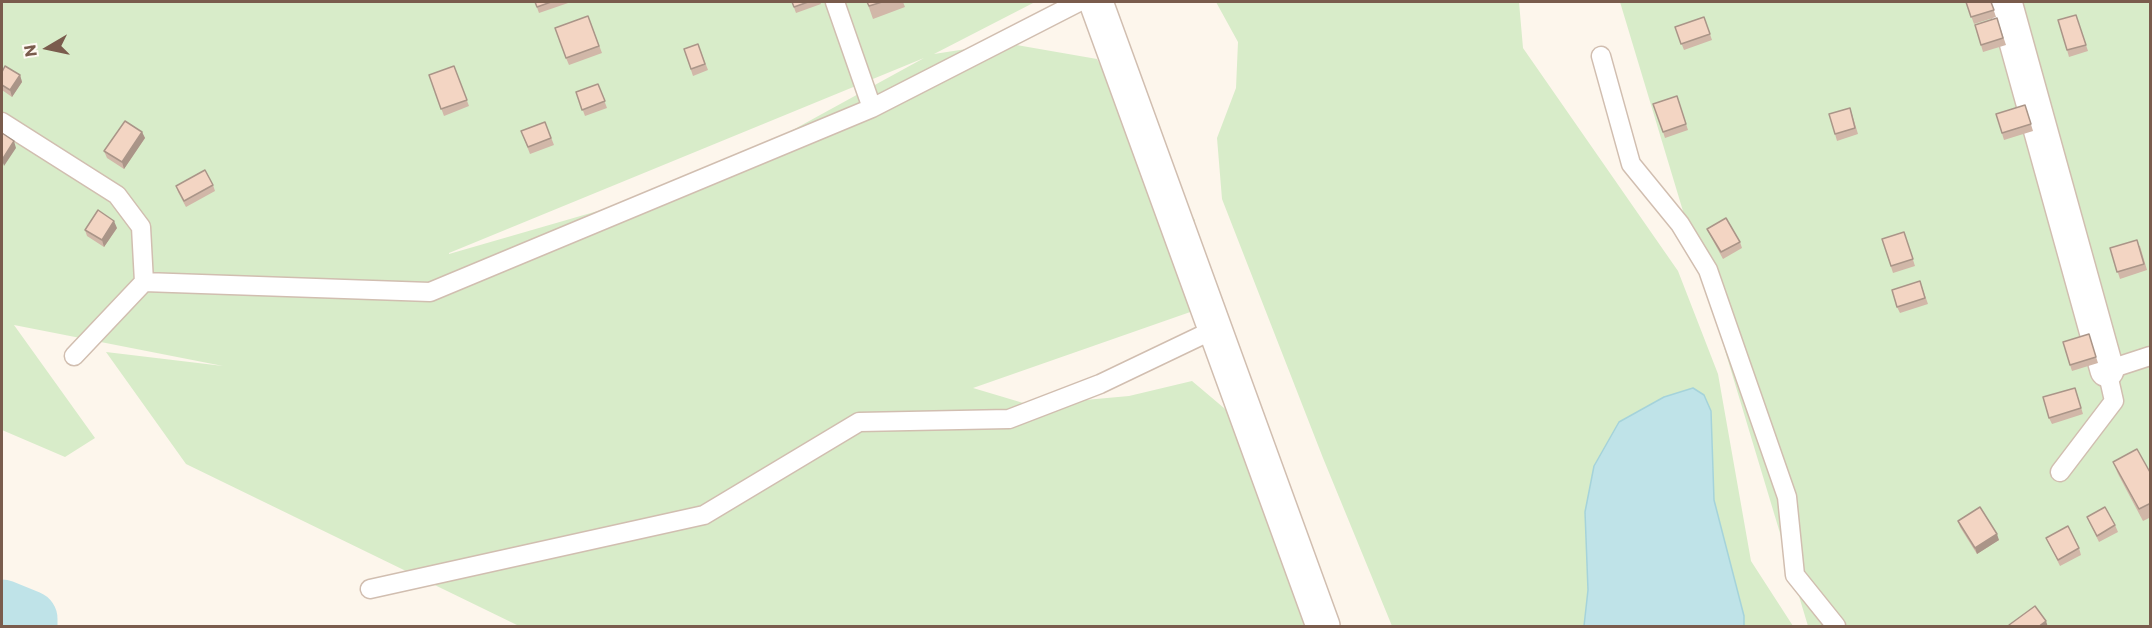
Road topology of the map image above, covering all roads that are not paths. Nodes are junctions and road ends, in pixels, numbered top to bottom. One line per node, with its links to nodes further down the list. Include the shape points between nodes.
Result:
1 (836, 2): 6 (lane)
2 (1079, 2): 6 (lane)
3 (1096, 2): 9 (street)
4 (2006, 2): 12 (street)
5 (1601, 56): 16 (lane, via 1631,164 1680,224 1708,270 1787,497 1795,575)
6 (872, 108): 8 (lane, via 430,292)
7 (2, 122): 8 (lane, via 117,195 141,227)
8 (144, 282): 10 (lane)
9 (1215, 329): 14 (lane, via 1100,384 1009,419 859,422 704,515); 15 (street)
10 (74, 356)
11 (2151, 356): 12 (lane)
12 (2107, 370): 13 (lane, via 2114,401)
13 (2060, 472)
14 (370, 589)
15 (1323, 627)
16 (1836, 627)

